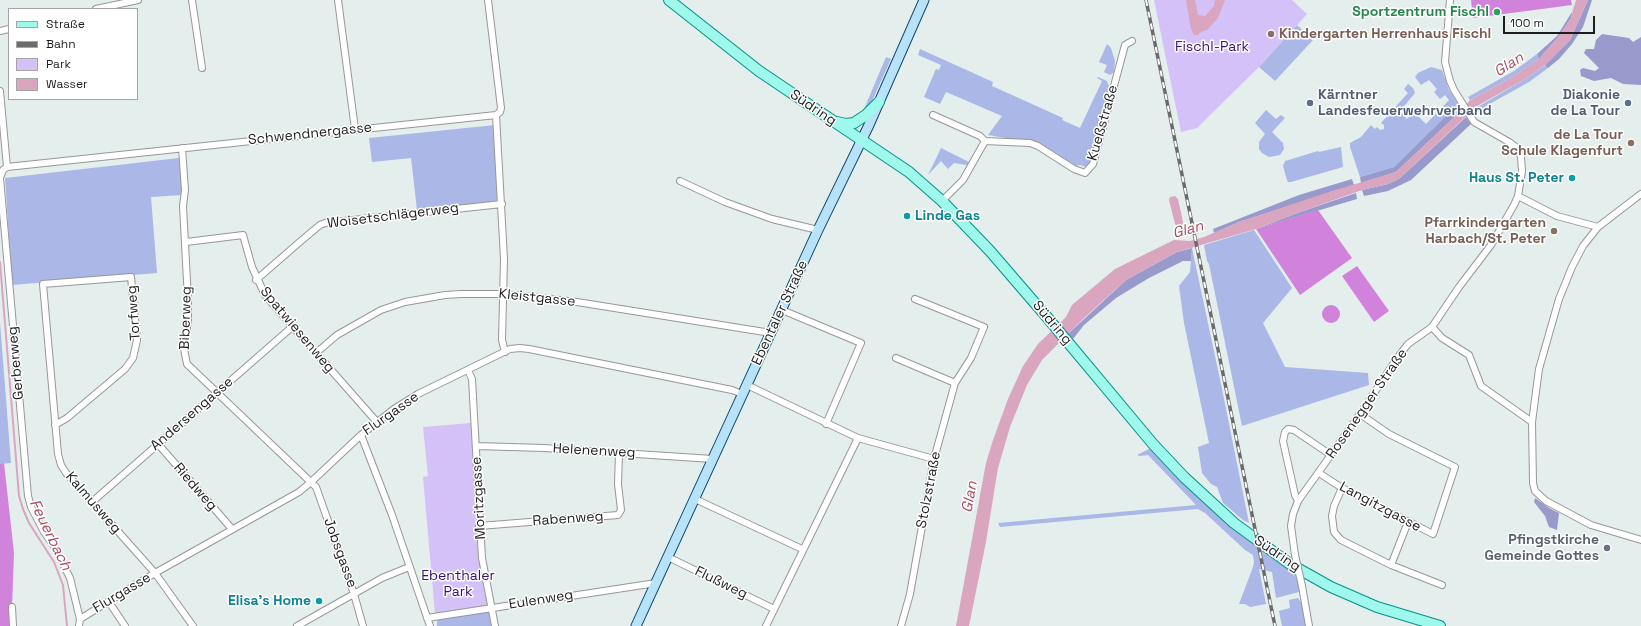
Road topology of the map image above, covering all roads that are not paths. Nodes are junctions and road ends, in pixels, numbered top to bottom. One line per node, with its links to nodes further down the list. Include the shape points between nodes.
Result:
1 (138, 0): 8 (street)
2 (192, 0): 10 (street)
3 (338, 0): 16 (street)
4 (488, 0): 13 (street, via 501,108)
5 (669, 0): 15 (main road, Südring, via 759,71)
6 (924, 0): 12 (main road, Ebentaler Straße)
7 (1450, 0): 23 (street, Rosenegger Straße, via 1445,62 1450,81 1477,125 1517,148 1522,171)
8 (101, 8)
9 (1132, 41): 18 (street, Kueßstraße, via 1125,45 1093,164 1085,173 1030,143)
10 (202, 68)
11 (0, 91): 20 (street)
12 (879, 102): 15 (main road, via 854,123 846,124); 17 (main road, Ebentaler Straße)
13 (496, 115): 16 (street, Schwendnergasse); 25 (street)
14 (933, 115): 18 (street, Kueßstraße, via 980,136)
15 (831, 120): 17 (main road, Südring)
16 (355, 130): 19 (street, Schwendnergasse)
17 (862, 140): 24 (main road, Südring, via 910,172); 27 (main road, Ebentaler Straße)
18 (985, 141): 24 (street, via 963,180)
19 (182, 148): 20 (street, Schwendnergasse); 28 (street, Biberweg)
20 (8, 167): 81 (street, Gerberweg, via 3,170 0,178 28,496 31,507 70,578)
21 (680, 181): 27 (street, via 725,202 772,219)
22 (1641, 194): 26 (street)
23 (1518, 196): 26 (street, via 1556,216); 35 (street, Rosenegger Straße, via 1491,245)
24 (942, 201): 94 (main road, Südring, via 1050,320 1153,444 1217,508 1250,536 1290,564 1346,594)
25 (502, 204): 29 (street, Woisetschlägerweg, via 325,223); 31 (street)
26 (1598, 227): 47 (street, via 1583,246 1559,299 1539,369)
27 (818, 230): 33 (main road, Ebentaler Straße)
28 (186, 242): 29 (street, Spatwiesenweg, via 244,235); 43 (street, Biberweg, via 188,320 185,359 187,364)
29 (256, 280): 34 (street, Spatwiesenweg, via 264,295)
30 (42, 284): 49 (street, Kalmusweg); 49 (street, Torfweg, via 131,277 137,340 133,358 125,368 67,418)
31 (504, 294): 36 (street, Kleistgasse, via 577,302); 37 (street, via 502,340); 38 (street, Kleistgasse, via 445,295 395,305 353,325)
32 (915, 299): 41 (street, Stolzstraße, via 984,327 971,358)
33 (782, 310): 36 (main road, Ebentaler Straße); 48 (street, via 860,343)
34 (292, 327): 38 (street, Spatwiesenweg); 43 (street, Andersengasse)
35 (1432, 327): 45 (street, Rosenegger Straße, via 1408,344); 47 (street, via 1442,338 1469,354 1482,386)
36 (771, 333): 42 (main road, Ebentaler Straße)
37 (505, 352): 40 (street, Flurgasse); 44 (street, Flurgasse, via 515,348 529,349)
38 (316, 354): 46 (street, Spatwiesenweg)
39 (896, 358): 41 (street)
40 (468, 370): 46 (street, Flurgasse, via 418,394); 53 (street, Moritzgasse, via 472,379)
41 (955, 383): 57 (street, Stolzstraße)
42 (747, 385): 44 (main road, Ebentaler Straße); 48 (street)
43 (217, 392): 52 (street, Andersengasse); 59 (street, Biberweg)
44 (742, 394): 56 (main road, Ebentaler Straße)
45 (1360, 414): 55 (street, Rosenegger Straße); 64 (street, Langitzgasse, via 1389,434 1455,466 1433,534)
46 (376, 421): 50 (street, Flurgasse)
47 (1532, 422): 67 (street, via 1535,491 1546,501 1591,524)
48 (826, 424): 51 (street)
49 (55, 425): 63 (street, Kalmusweg, via 61,465)
50 (361, 435): 59 (street, Flurgasse); 71 (street)
51 (858, 438): 57 (street); 68 (street)
52 (158, 444): 63 (street, Andersengasse); 66 (street, Riedweg)
53 (476, 446): 54 (street, Helenenweg); 65 (street, Moritzgasse)
54 (619, 453): 56 (street, Helenenweg); 65 (street, Rabenweg, via 618,484 621,510 618,515)
55 (1331, 455): 58 (street, Rosenegger Straße); 62 (street, via 1294,430 1285,432 1283,441)
56 (713, 459): 61 (main road, Ebentaler Straße)
57 (934, 459): 92 (street, Stolzstraße, via 910,594)
58 (1319, 473): 60 (street, Langitzgasse); 62 (street, Rosenegger Straße)
59 (311, 482): 66 (street, Flurgasse, via 294,495); 75 (street, Jobsgasse, via 316,487)
60 (1342, 488): 64 (street, Langitzgasse); 70 (street, via 1332,516 1337,536)
61 (695, 499): 68 (street); 69 (main road, Ebentaler Straße)
62 (1298, 501): 93 (street, Rosenegger Straße, bridge, via 1291,526)
63 (92, 502): 72 (street, Kalmusweg)
64 (1408, 522): 70 (street)
65 (480, 526): 78 (street, Moritzgasse, via 482,558)
66 (232, 529): 72 (street, Flurgasse)
67 (1641, 540)
68 (802, 550): 79 (street)
69 (668, 557): 73 (main road, Ebentaler Straße); 79 (street, Flußweg)
70 (1391, 565): 74 (street)
71 (409, 567): 75 (street, via 382,578); 80 (street)
72 (155, 573): 76 (street, Flurgasse); 85 (street, Kalmusweg)
73 (656, 582): 78 (street, Eulenweg); 90 (main road, Ebentaler Straße)
74 (1442, 585)
75 (354, 594): 86 (street); 87 (street, Jobsgasse)
76 (109, 602): 81 (street, Flurgasse); 84 (street)
77 (12, 608): 82 (street)
78 (492, 608): 80 (street, Eulenweg); 89 (street, Moritzgasse)
79 (774, 609): 91 (street)
80 (427, 618): 88 (street)
81 (80, 619): 83 (street, Gerberweg)
82 (13, 626)
83 (79, 626)
84 (125, 626)
85 (193, 626)
86 (297, 626)
87 (363, 626)
88 (430, 626)
89 (495, 626)
90 (636, 626)
91 (766, 626)
92 (900, 626)
93 (1309, 626)
94 (1440, 626)

